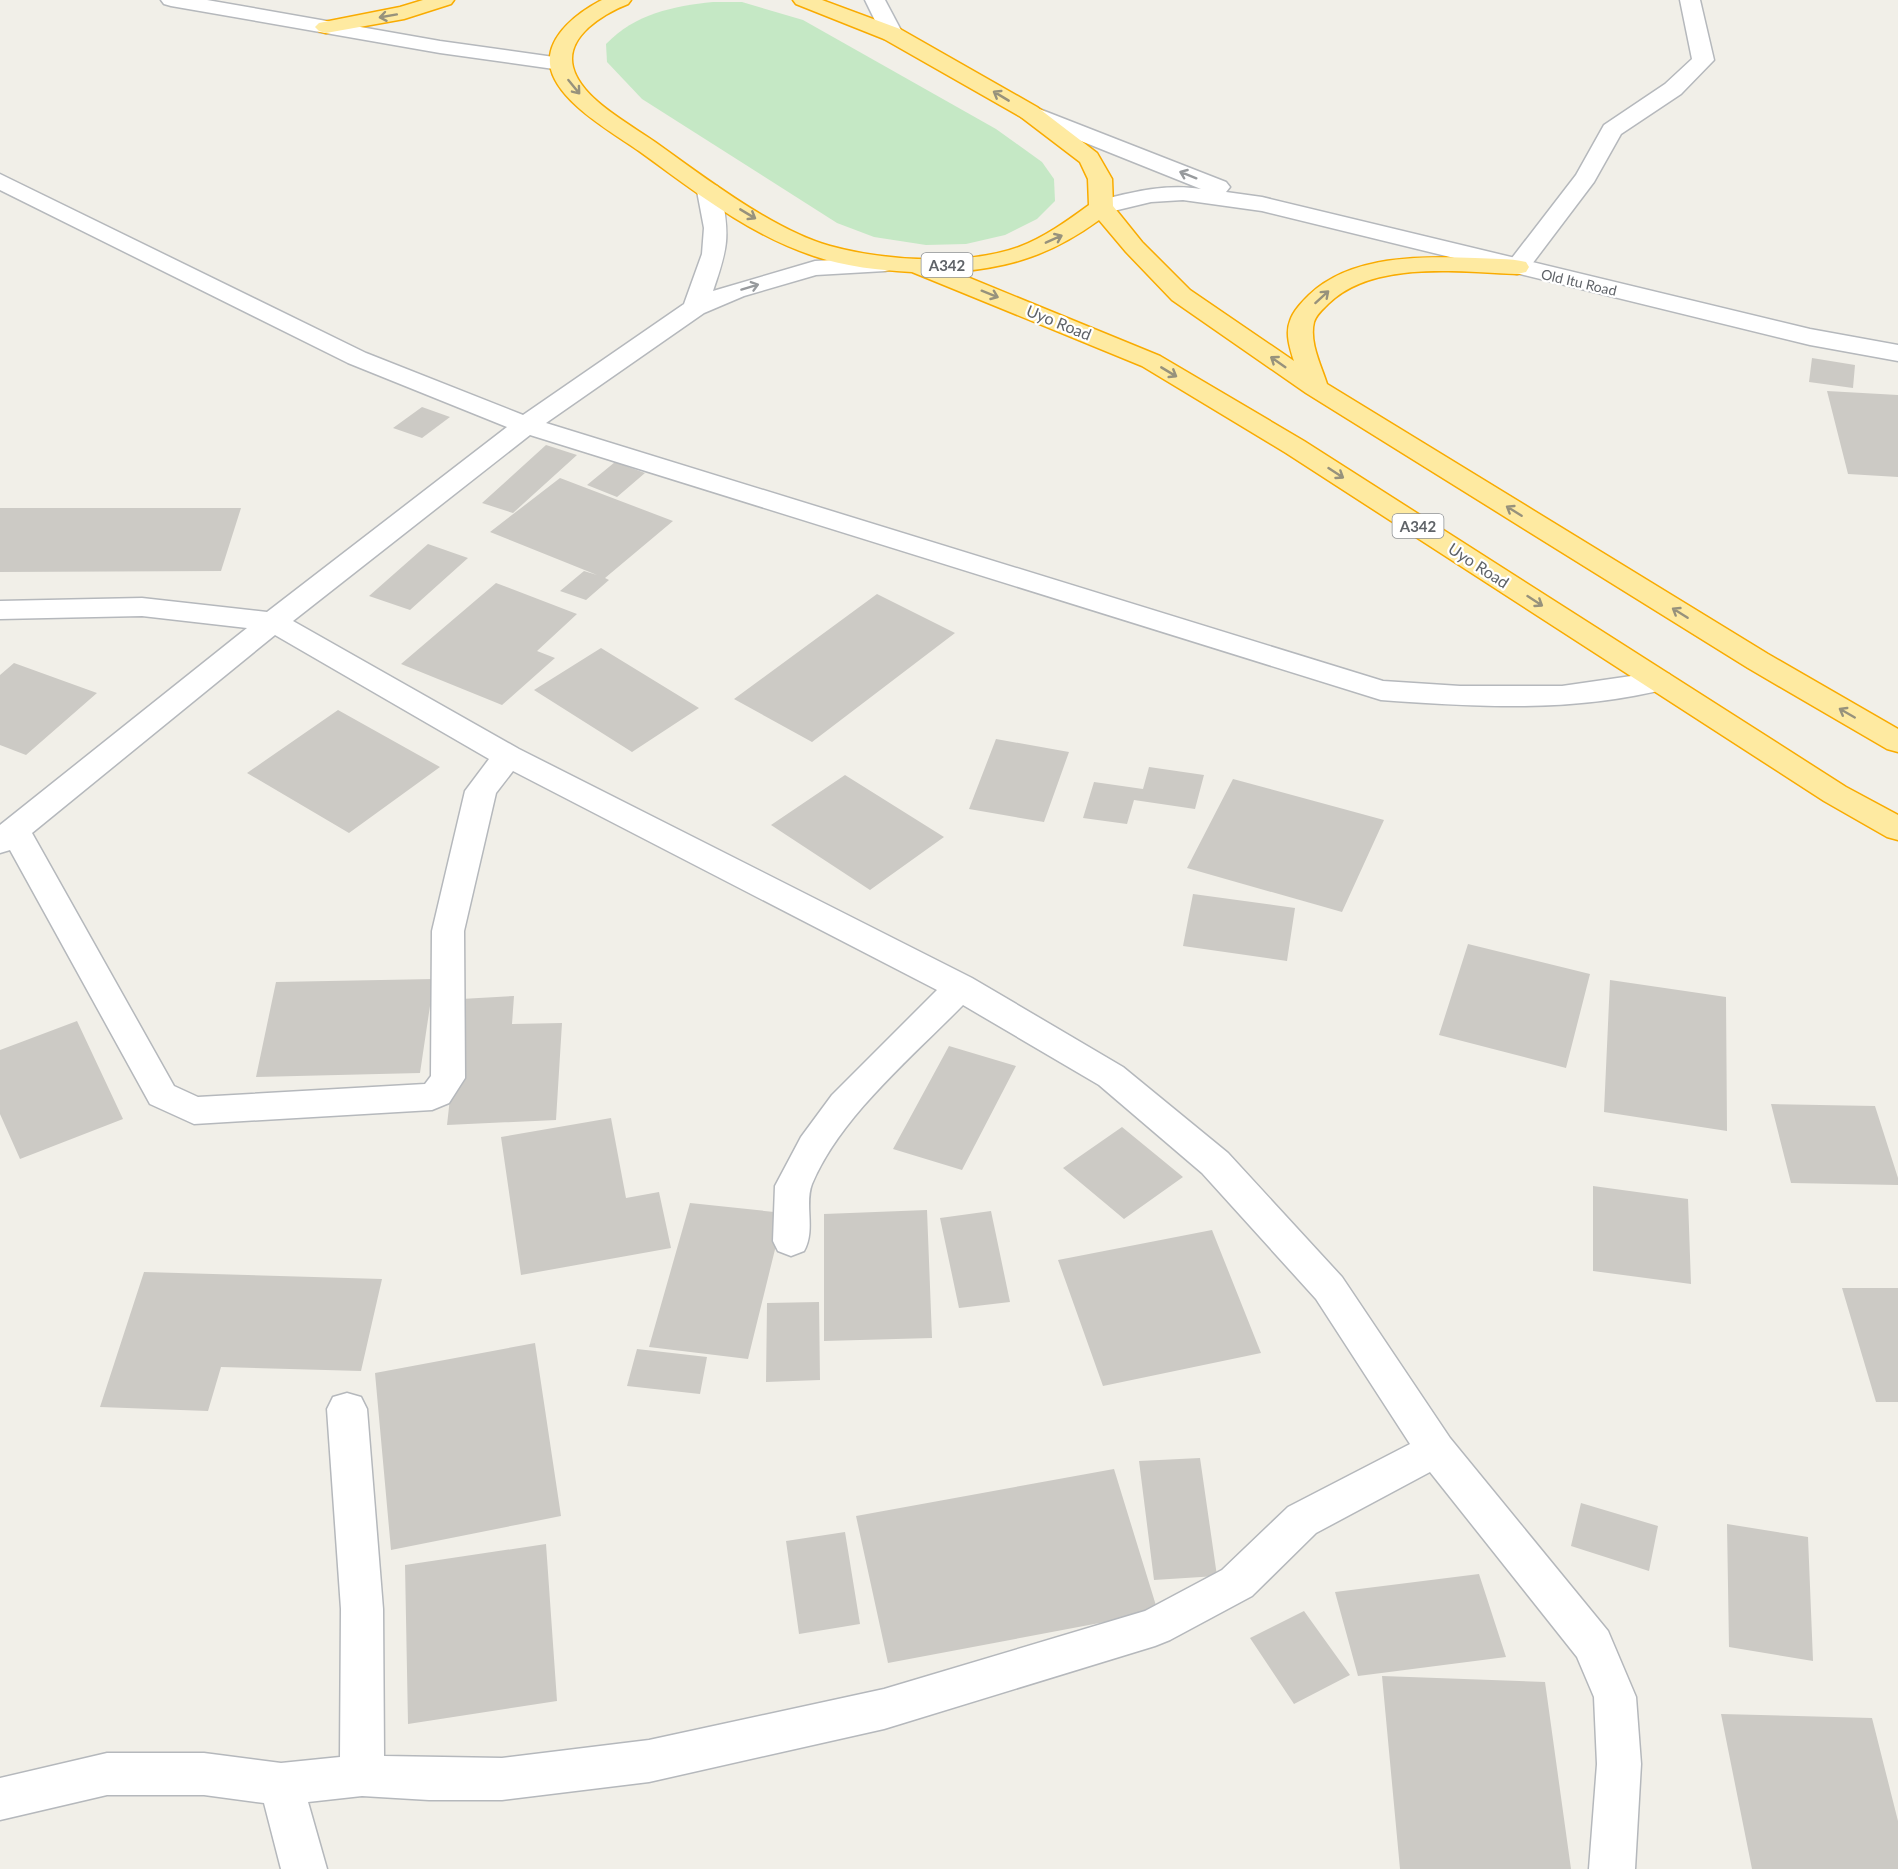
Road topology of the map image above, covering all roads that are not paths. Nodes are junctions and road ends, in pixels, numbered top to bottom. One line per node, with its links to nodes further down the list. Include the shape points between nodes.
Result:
1 (171, 0): 7 (street)
2 (444, 0): 7 (highway, one-way to 7, via 404,13)
3 (621, 0): 9 (highway, via 583,11 566,40)
4 (803, 0): 8 (highway)
5 (874, 0): 8 (street)
6 (1690, 0): 17 (street, via 1703,60 1673,89 1612,130 1586,177)
7 (326, 27): 9 (street)
8 (892, 34): 10 (highway, one-way to 8)
9 (561, 64): 12 (highway, A342, one-way to 12, via 571,87)
10 (1029, 112): 13 (street, one-way to 10); 14 (highway, via 1089,158 1100,179)
11 (0, 181): 21 (street, via 357,358)
12 (709, 191): 15 (highway, A342, one-way to 15, via 822,251); 18 (street, via 716,228 714,254)
13 (1262, 204): 14 (street, via 1183,193 1151,195); 17 (street, Old Itu Road)
14 (1101, 207): 16 (highway, A342, one-way to 14, via 946,266 1016,256 1063,235); 20 (highway, one-way to 14, via 1181,295)
15 (885, 264): 16 (highway, A342); 18 (street, one-way to 15, via 735,291 814,268)
16 (916, 265): 24 (highway, Uyo Road / A342, one-way to 24, via 1151,361 1295,447)
17 (1517, 267): 19 (street, Old Itu Road, via 1810,337); 20 (highway, one-way to 17, via 1301,343 1302,320 1319,296 1344,280 1375,271 1425,266)
18 (695, 308): 21 (street)
19 (1898, 352)
20 (1315, 388): 25 (highway, one-way to 20, via 1758,662)
21 (526, 425): 23 (street); 24 (street, via 1381,690 1460,696 1562,696)
22 (0, 610): 23 (street, via 142,607)
23 (273, 622): 26 (street); 28 (street)
24 (1659, 681): 27 (highway, Uyo Road / A342, via 1835,794)
25 (1898, 742)
26 (508, 756): 28 (street, via 482,791 448,931 448,1078 432,1097 194,1111 162,1095); 29 (street)
27 (1898, 829)
28 (7, 836)
29 (960, 987): 30 (street, via 844,1104 814,1147 793,1186); 32 (street, via 1112,1076 1215,1163 1329,1287)
30 (791, 1241)
31 (347, 1409): 33 (street, via 362,1609)
32 (1436, 1450): 33 (street, via 1302,1520 1237,1583 1155,1627 896,1706 649,1761 502,1779); 37 (street, via 1593,1646 1615,1697 1619,1764)
33 (362, 1775): 34 (street)
34 (281, 1784): 35 (street, via 204,1774 107,1774); 36 (street)
35 (0, 1799)
36 (304, 1869)
37 (1612, 1869)

